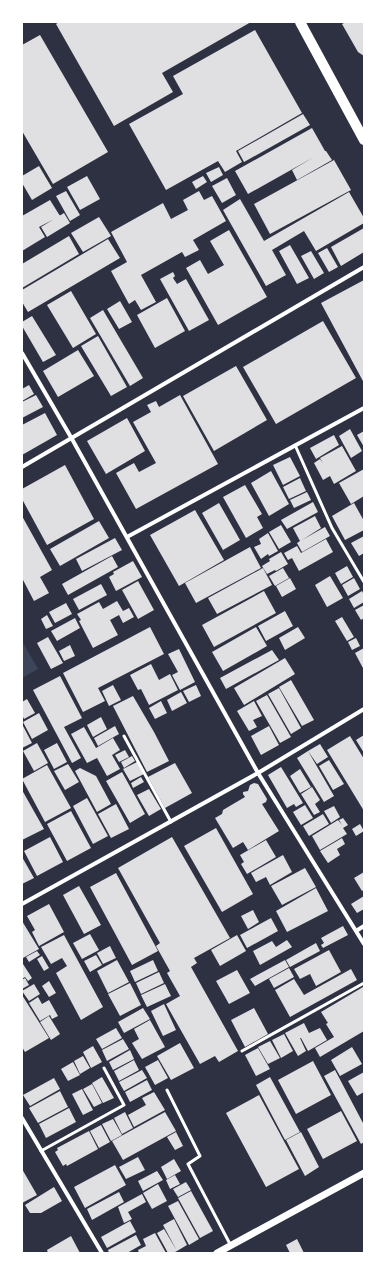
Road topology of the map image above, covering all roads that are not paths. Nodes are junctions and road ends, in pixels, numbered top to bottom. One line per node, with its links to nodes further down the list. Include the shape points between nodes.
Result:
1 (300, 22): 2 (main road)
2 (364, 140)
3 (364, 267): 6 (street)
4 (22, 353): 6 (street)
5 (364, 408): 7 (street)
6 (72, 438): 8 (street); 9 (street)
7 (295, 445): 9 (street); 10 (lane, via 332,528)
8 (22, 467)
9 (127, 537): 13 (street)
10 (364, 582)
11 (364, 709): 13 (street)
12 (124, 736): 14 (lane)
13 (258, 773): 14 (street); 17 (street)
14 (171, 822): 15 (street)
15 (22, 904)
16 (364, 926): 17 (street)
17 (356, 931): 18 (street)
18 (364, 944)
19 (364, 983): 20 (lane)
20 (242, 1051)
21 (104, 1068): 24 (lane, via 124,1105)
22 (167, 1090): 26 (lane, via 200,1156 188,1164)
23 (22, 1118): 24 (street)
24 (41, 1151): 27 (street)
25 (364, 1173): 26 (street)
26 (231, 1246): 28 (street)
27 (102, 1253)
28 (217, 1253)

